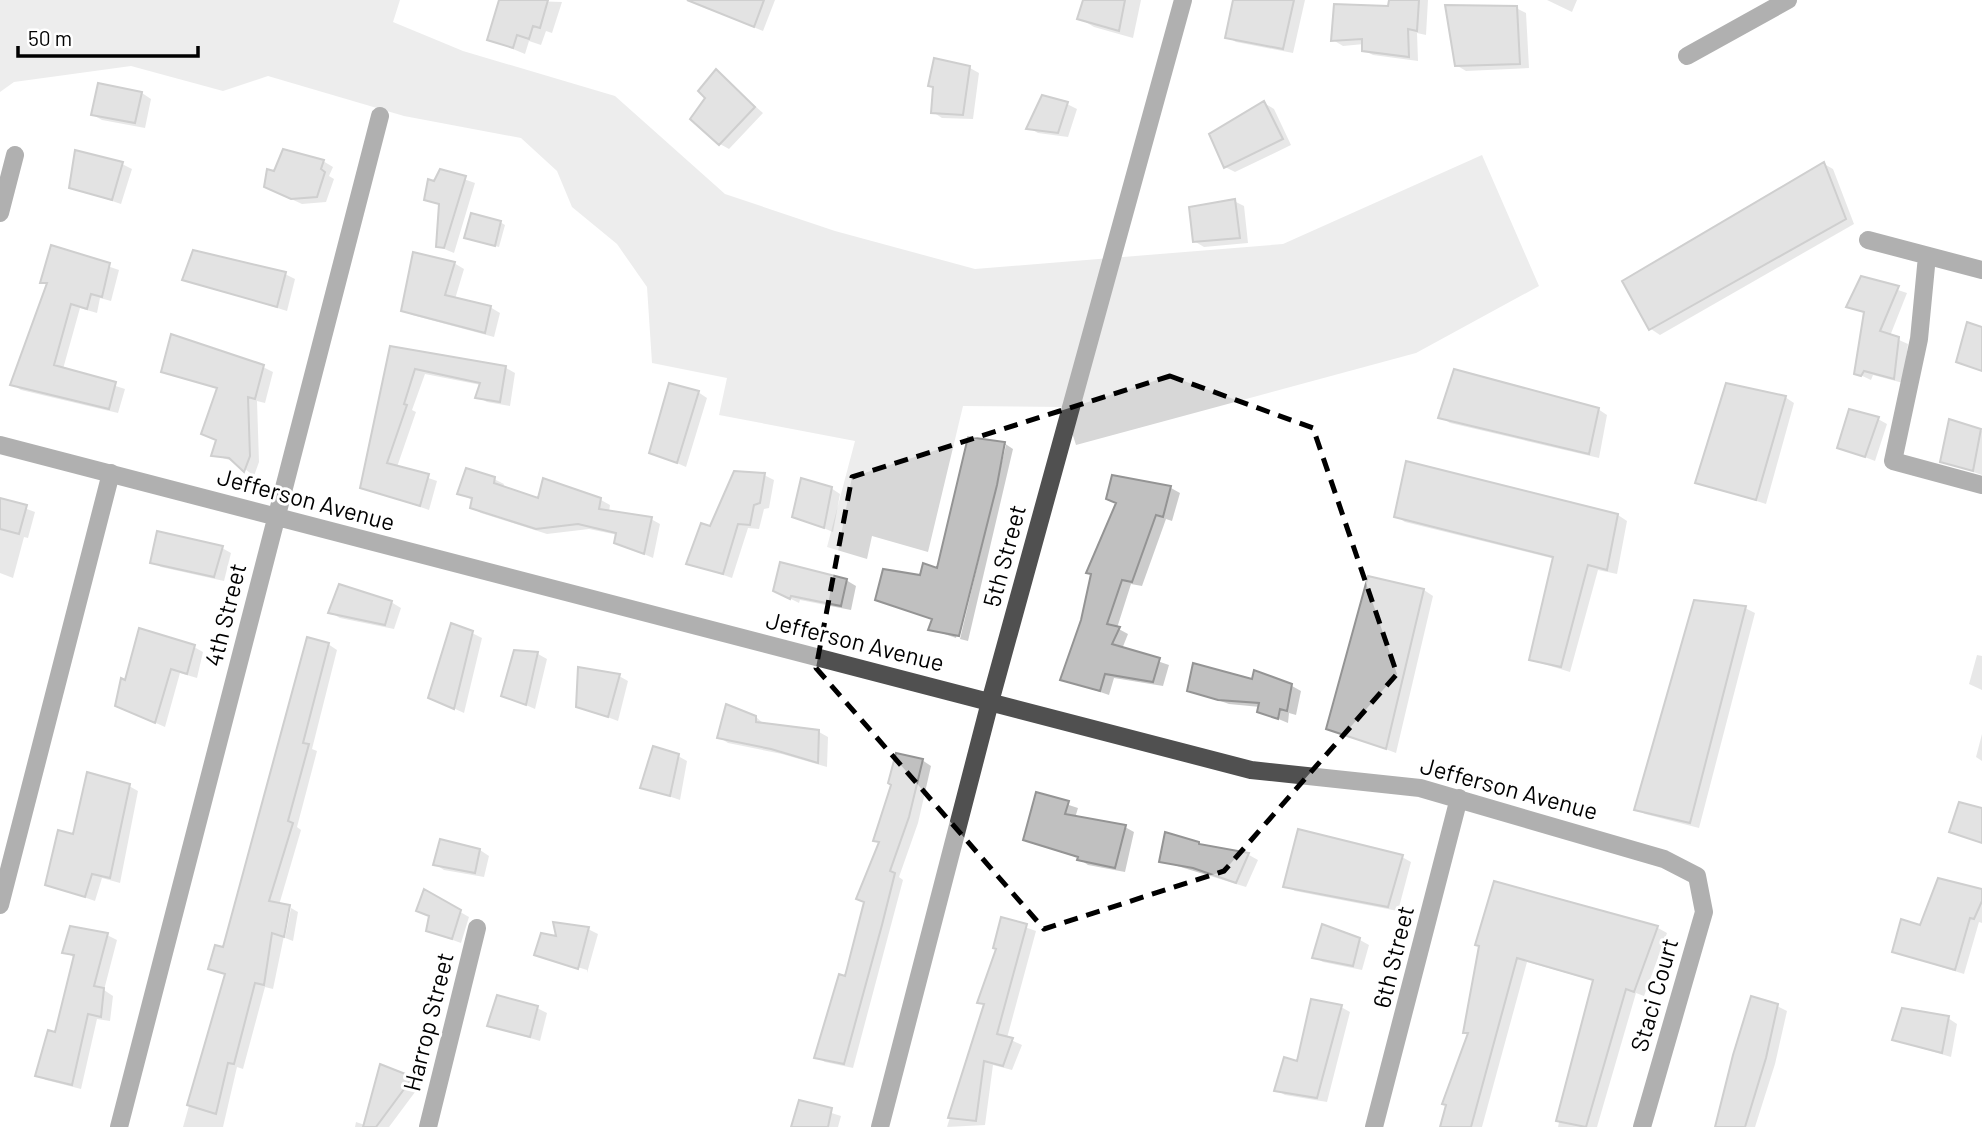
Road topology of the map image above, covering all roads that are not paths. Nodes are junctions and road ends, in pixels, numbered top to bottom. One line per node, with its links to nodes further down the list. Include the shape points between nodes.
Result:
1 (1183, 0): 14 (street, 5th Street)
2 (1788, 0): 3 (street)
3 (1686, 56)
4 (380, 116): 13 (street, 4th Street)
5 (15, 155): 6 (street)
6 (0, 214)
7 (1868, 240): 8 (street)
8 (1927, 256): 9 (street); 12 (street, via 1919,339 1894,461)
9 (1982, 270)
10 (0, 445): 11 (street, Jefferson Avenue)
11 (111, 473): 13 (street, Jefferson Avenue); 17 (street)
12 (1982, 485)
13 (276, 518): 14 (street, Jefferson Avenue); 19 (street, 4th Street)
14 (990, 702): 15 (street, Jefferson Avenue, via 1251,770 1420,788); 21 (street, 5th Street)
15 (1459, 798): 16 (street, Jefferson Avenue, via 1664,859); 22 (street, 6th Street)
16 (1697, 876): 23 (street, Staci Court, via 1704,912)
17 (0, 905)
18 (477, 928): 20 (street, Harrop Street)
19 (119, 1127)
20 (428, 1127)
21 (880, 1127)
22 (1374, 1127)
23 (1642, 1127)

